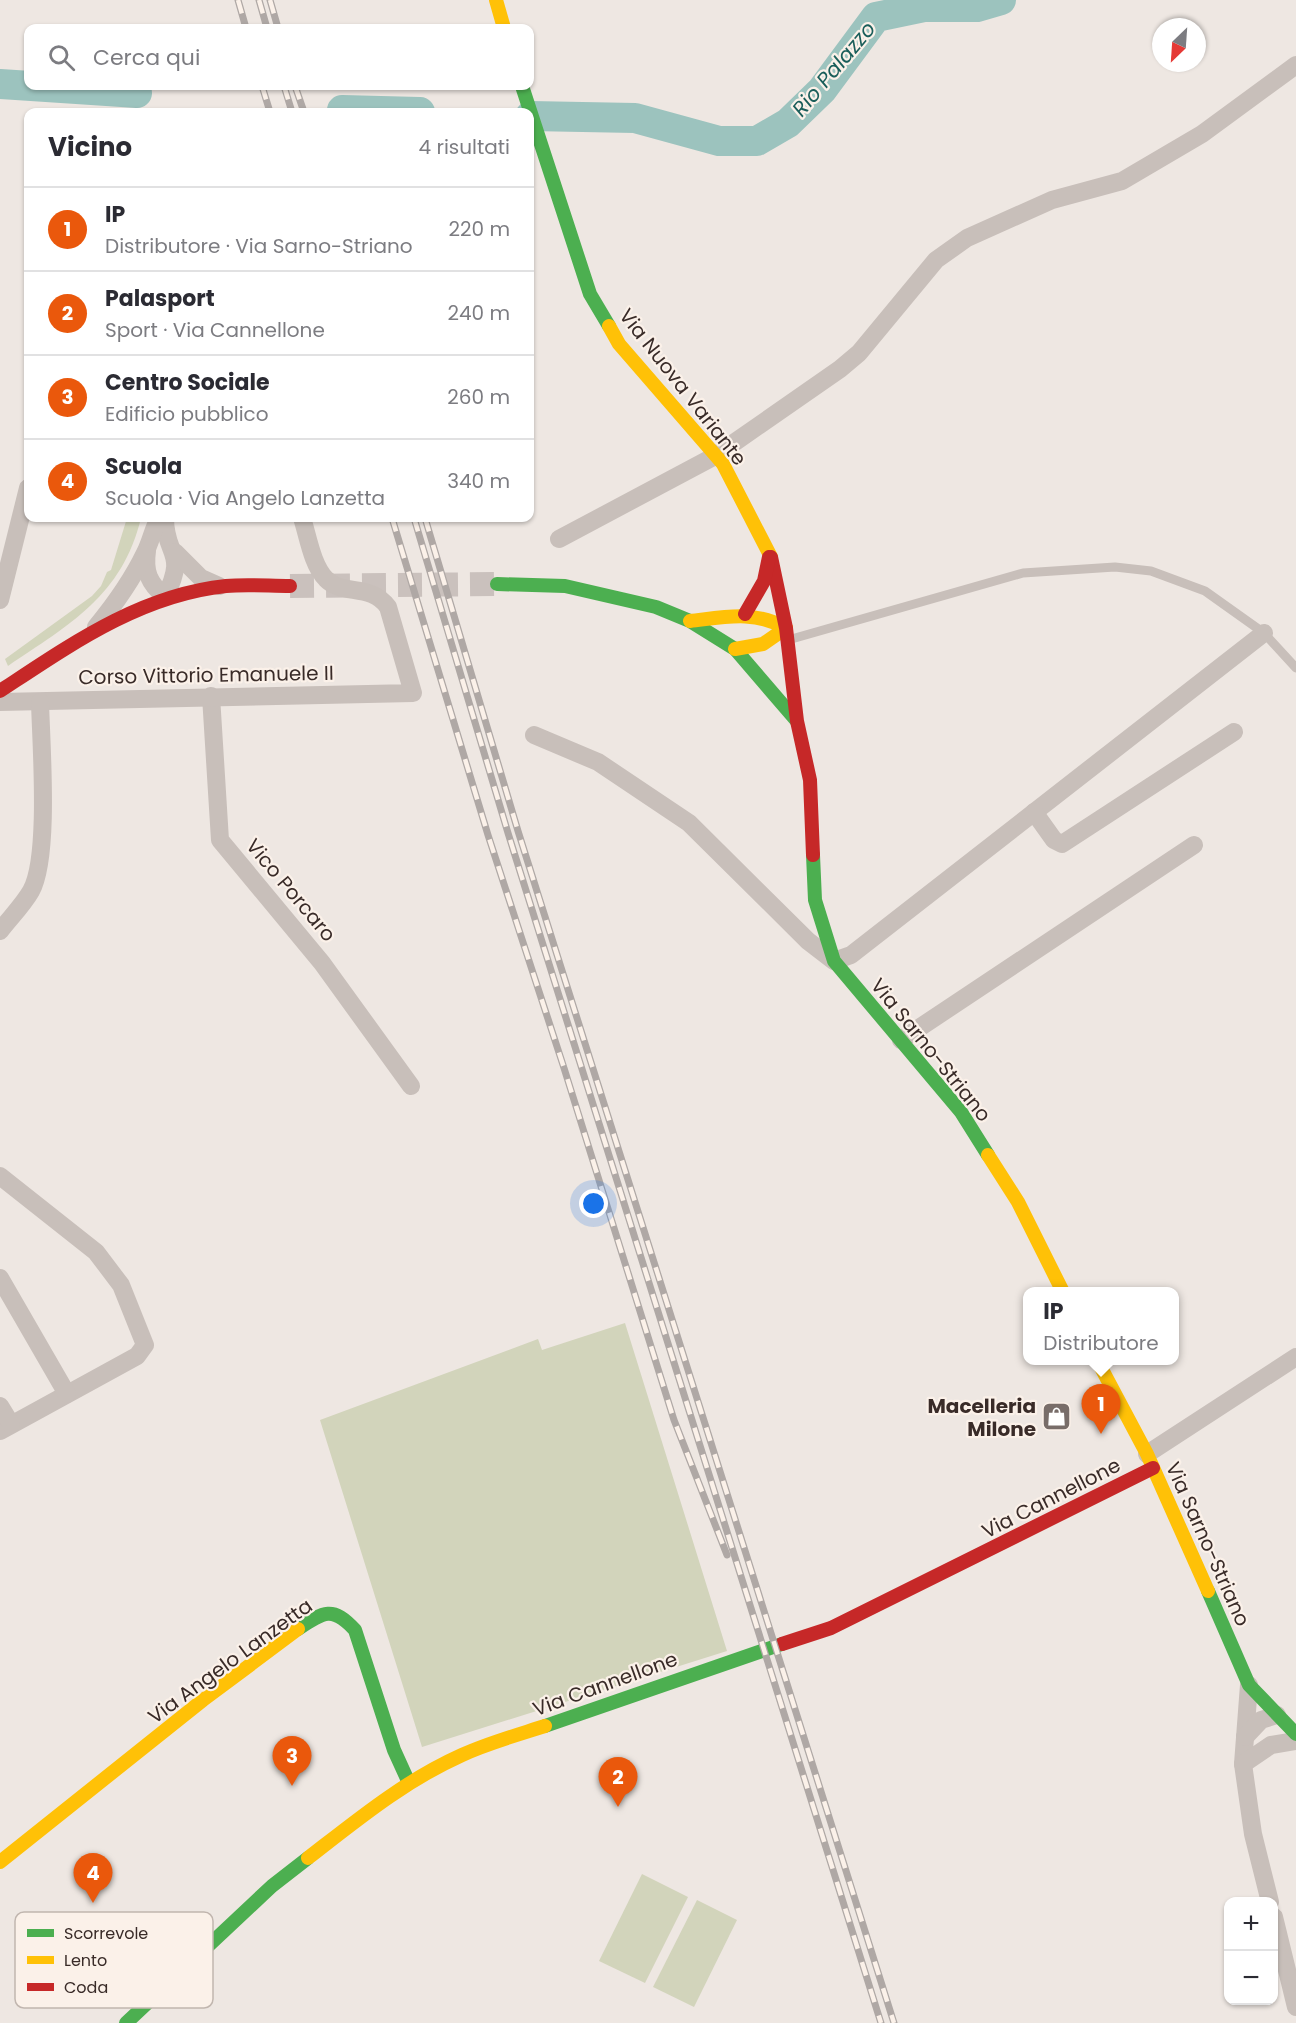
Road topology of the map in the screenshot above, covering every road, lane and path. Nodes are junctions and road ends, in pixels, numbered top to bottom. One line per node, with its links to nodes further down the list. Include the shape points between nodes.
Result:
1 (496, 0): 2 (main road)
2 (503, 24)
3 (1296, 65): 7 (street, via 1202,134 1122,181 1052,201 967,238 936,260 859,353)
4 (523, 90): 5 (main road, Via Nuova Variante)
5 (529, 108)
6 (534, 124): 7 (main road, Via Nuova Variante, via 590,294 620,344)
7 (715, 456): 12 (street); 15 (main road, Via Nuova Variante)
8 (24, 504): 20 (street)
9 (158, 522): 13 (street)
10 (166, 522): 14 (street)
11 (303, 522): 30 (street, Corso Vittorio Emanuele II, via 327,581 367,591 388,607 413,693)
12 (559, 539)
13 (147, 551): 19 (street, via 147,577); 23 (street, via 118,600)
14 (175, 552): 17 (street, via 201,578); 19 (street, via 175,578)
15 (770, 552): 21 (main road, via 764,582); 25 (main road, Via Nuova Variante)
16 (497, 584): 22 (main road, via 566,586 656,607)
17 (219, 586): 18 (main road, Corso Vittorio Emanuele II); 19 (main road, Corso Vittorio Emanuele II)
18 (290, 586)
19 (165, 597): 23 (main road, Corso Vittorio Emanuele II, via 117,616)
20 (0, 600)
21 (745, 614): 22 (main road); 25 (main road, via 770,617)
22 (690, 621): 26 (main road)
23 (92, 631): 28 (main road, Corso Vittorio Emanuele II)
24 (1264, 633): 25 (lane, via 1205,591 1151,571 1115,567 1023,573); 27 (lane); 36 (street)
25 (787, 634): 26 (main road, via 760,647); 33 (main road, Via Nuova Variante)
26 (735, 649): 33 (main road)
27 (1296, 668)
28 (32, 670): 29 (main road, Corso Vittorio Emanuele II); 32 (street)
29 (0, 691)
30 (211, 696): 32 (street, Corso Vittorio Emanuele II); 41 (street, Vico Porcaro, via 220,840 322,963)
31 (0, 702): 32 (street, Corso Vittorio Emanuele II)
32 (41, 702): 38 (street, via 42,835 37,874 32,890)
33 (797, 721): 39 (main road, Via Nuova Variante, via 810,780 815,900)
34 (1234, 732): 36 (street, via 1062,844 1054,840)
35 (534, 735): 39 (street, via 598,762 688,823 808,941)
36 (1034, 812): 39 (street, via 851,955)
37 (1194, 845): 40 (street)
38 (0, 931)
39 (834, 961): 40 (main road, Via Sarno-Striano)
40 (901, 1040): 44 (main road, Via Sarno-Striano, via 961,1112 1018,1202)
41 (411, 1086)
42 (0, 1176): 47 (street, via 96,1252 121,1284 143,1335 145,1346 137,1356)
43 (0, 1278): 47 (street)
44 (1060, 1287)
45 (1296, 1357): 50 (street)
46 (1100, 1365): 50 (main road, Via Sarno-Striano)
47 (67, 1394): 49 (street)
48 (0, 1406): 49 (street)
49 (6, 1428)
50 (1150, 1461): 51 (main road, Via Sarno-Striano); 58 (main road, Via Cannellone, via 995,1548 831,1628 462,1755)
51 (1249, 1685): 52 (main road, Via Sarno-Striano); 54 (street)
52 (1277, 1715): 53 (main road, Via Sarno-Striano); 54 (street, via 1261,1720); 56 (street)
53 (1296, 1734)
54 (1245, 1737): 57 (street)
55 (1296, 1741): 56 (street, via 1271,1745)
56 (1261, 1752): 57 (street)
57 (1243, 1764): 60 (street, via 1253,1834)
58 (409, 1783): 59 (main road, Via Angelo Lanzetta, via 394,1750 355,1630 341,1615 327,1612 203,1700); 62 (main road, Via Cannellone, via 272,1886)
59 (0, 1862)
60 (1269, 1897)
61 (1278, 1933): 63 (street)
62 (213, 1941)
63 (1296, 2007)
64 (142, 2008): 65 (main road, Via Cannellone)
65 (126, 2023)

